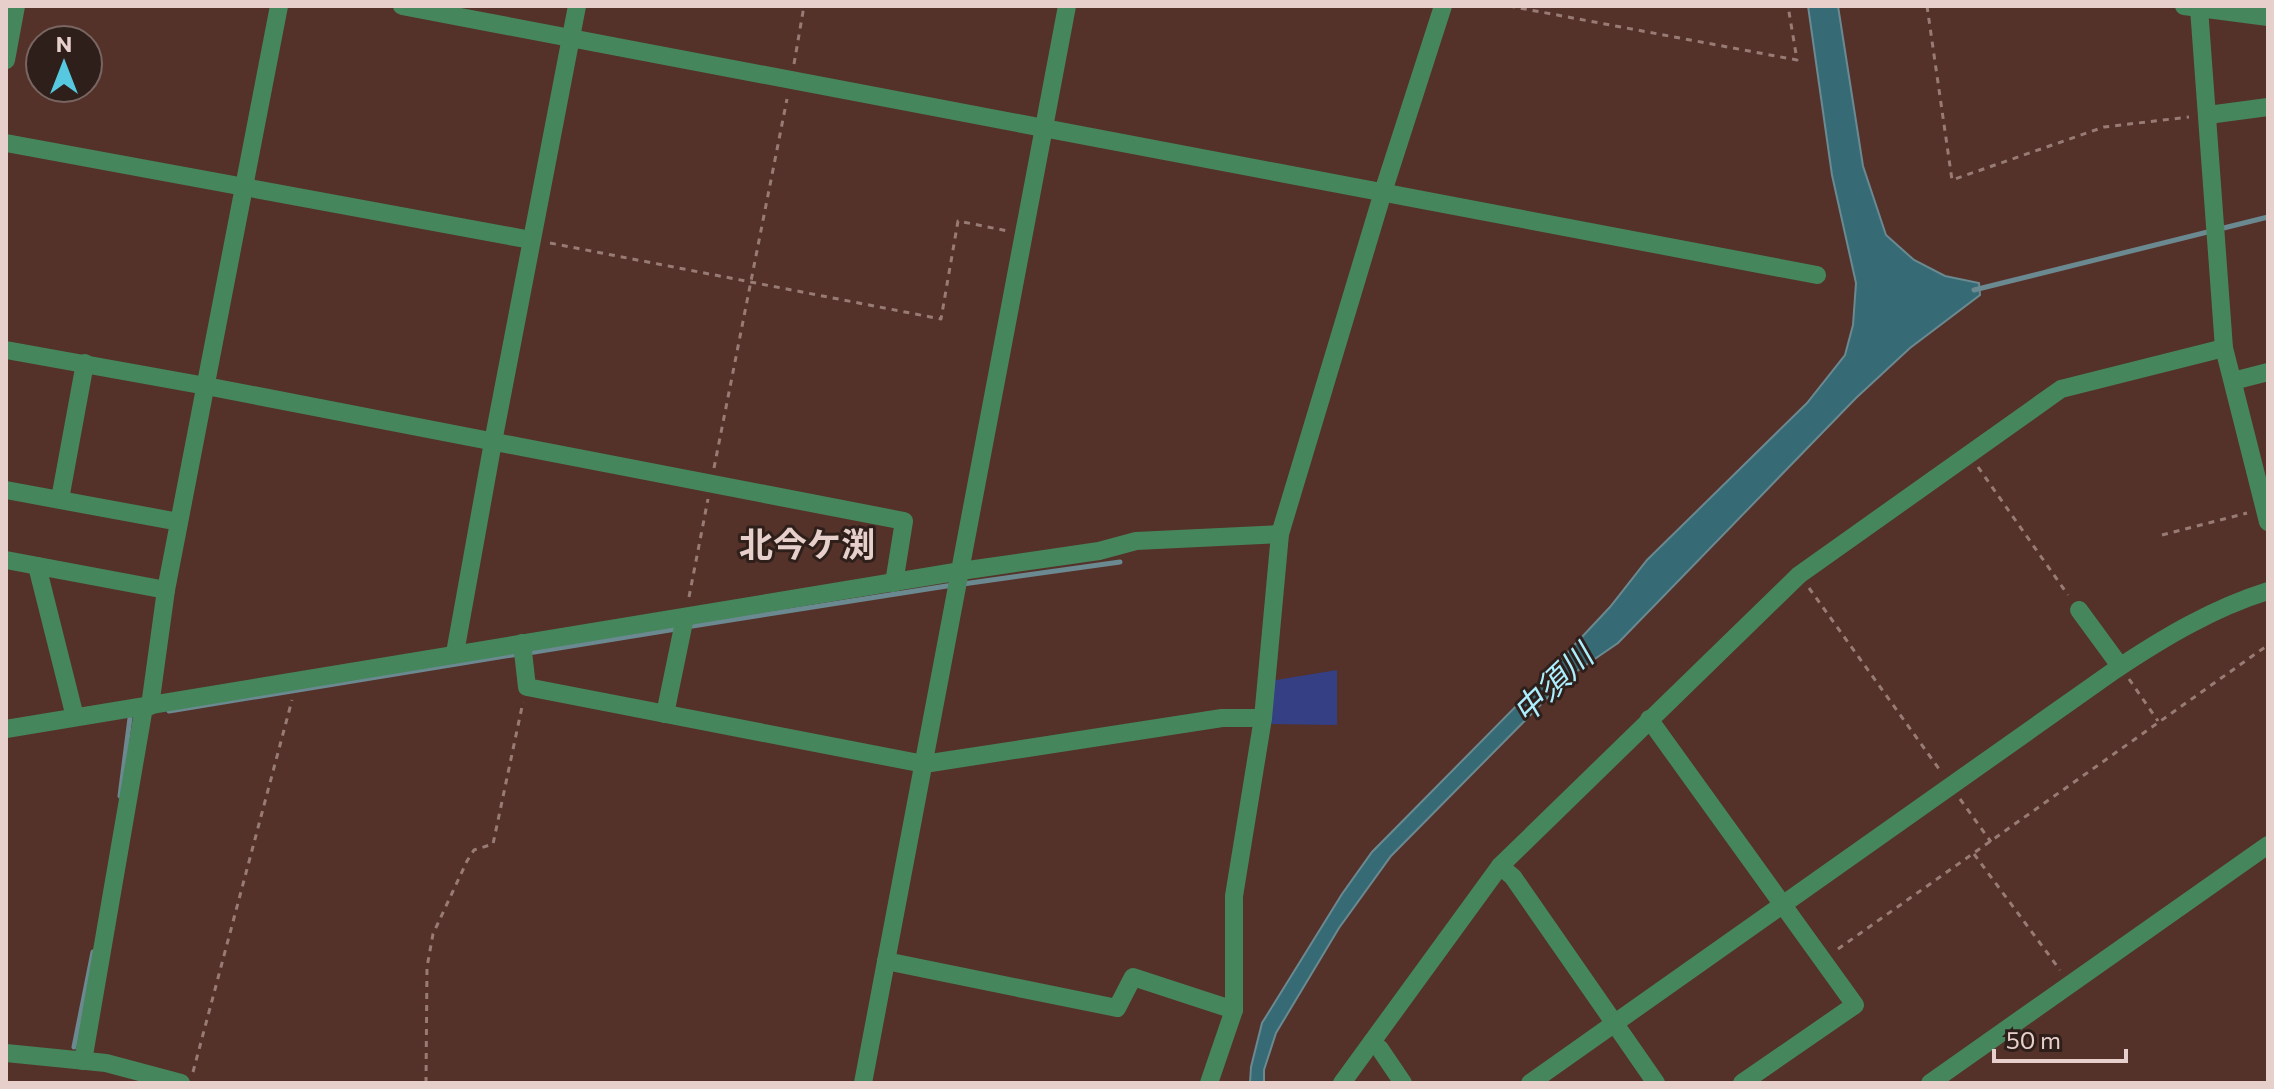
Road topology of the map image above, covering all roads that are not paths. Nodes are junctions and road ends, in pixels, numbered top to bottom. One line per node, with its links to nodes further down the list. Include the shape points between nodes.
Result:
1 (16, 6): 10 (street)
2 (279, 6): 15 (street)
3 (402, 6): 9 (street)
4 (577, 6): 9 (street)
5 (1067, 6): 13 (street)
6 (1443, 6): 16 (street)
7 (2192, 7): 8 (street); 12 (street)
8 (2268, 17)
9 (571, 38): 13 (street); 17 (street)
10 (6, 60)
11 (2268, 107): 12 (street)
12 (2208, 115): 19 (street)
13 (1043, 128): 16 (street); 33 (street)
14 (6, 143): 15 (street)
15 (245, 187): 17 (street); 24 (street)
16 (1383, 192): 18 (street); 30 (street)
17 (531, 240): 25 (street)
18 (1817, 275)
19 (2224, 348): 23 (street); 46 (street, via 2061,389 1799,575)
20 (6, 350): 21 (street)
21 (85, 363): 24 (street); 27 (street)
22 (2268, 372): 23 (street)
23 (2233, 381): 28 (street)
24 (206, 386): 25 (street); 29 (street)
25 (493, 442): 34 (street, via 904,521); 40 (street)
26 (6, 490): 27 (street)
27 (60, 499): 29 (street)
28 (2267, 513)
29 (179, 522): 35 (street)
30 (1280, 534): 33 (street, via 1136,541); 45 (street)
31 (6, 560): 32 (street)
32 (37, 566): 35 (street); 44 (street)
33 (961, 571): 34 (street); 48 (street)
34 (894, 583): 38 (street)
35 (166, 590): 42 (street)
36 (2268, 591): 41 (street, via 2235,601)
37 (2079, 610): 41 (street)
38 (685, 617): 39 (street); 43 (street)
39 (522, 643): 40 (street); 43 (street, via 527,687)
40 (455, 653): 42 (street)
41 (2120, 666): 51 (street)
42 (147, 707): 44 (street); 57 (street)
43 (665, 714): 48 (street)
44 (75, 717): 47 (street)
45 (1263, 718): 48 (street, via 1222,718); 53 (street, via 1234,896)
46 (1649, 719): 50 (street); 51 (street)
47 (6, 729)
48 (924, 764): 52 (street)
49 (2268, 845): 66 (street)
50 (1500, 866): 54 (street, via 1513,877); 55 (street)
51 (1782, 906): 54 (street); 65 (street, via 1855,1005)
52 (886, 961): 53 (street, via 1117,1008 1133,977); 59 (street)
53 (1234, 1010): 60 (street)
54 (1614, 1024): 63 (street); 64 (street)
55 (1372, 1042): 61 (street); 62 (street)
56 (6, 1053): 57 (street)
57 (83, 1061): 58 (street)
58 (181, 1083)
59 (863, 1083)
60 (1209, 1083)
61 (1342, 1083)
62 (1403, 1083)
63 (1530, 1083)
64 (1656, 1083)
65 (1742, 1083)
66 (1930, 1083)

